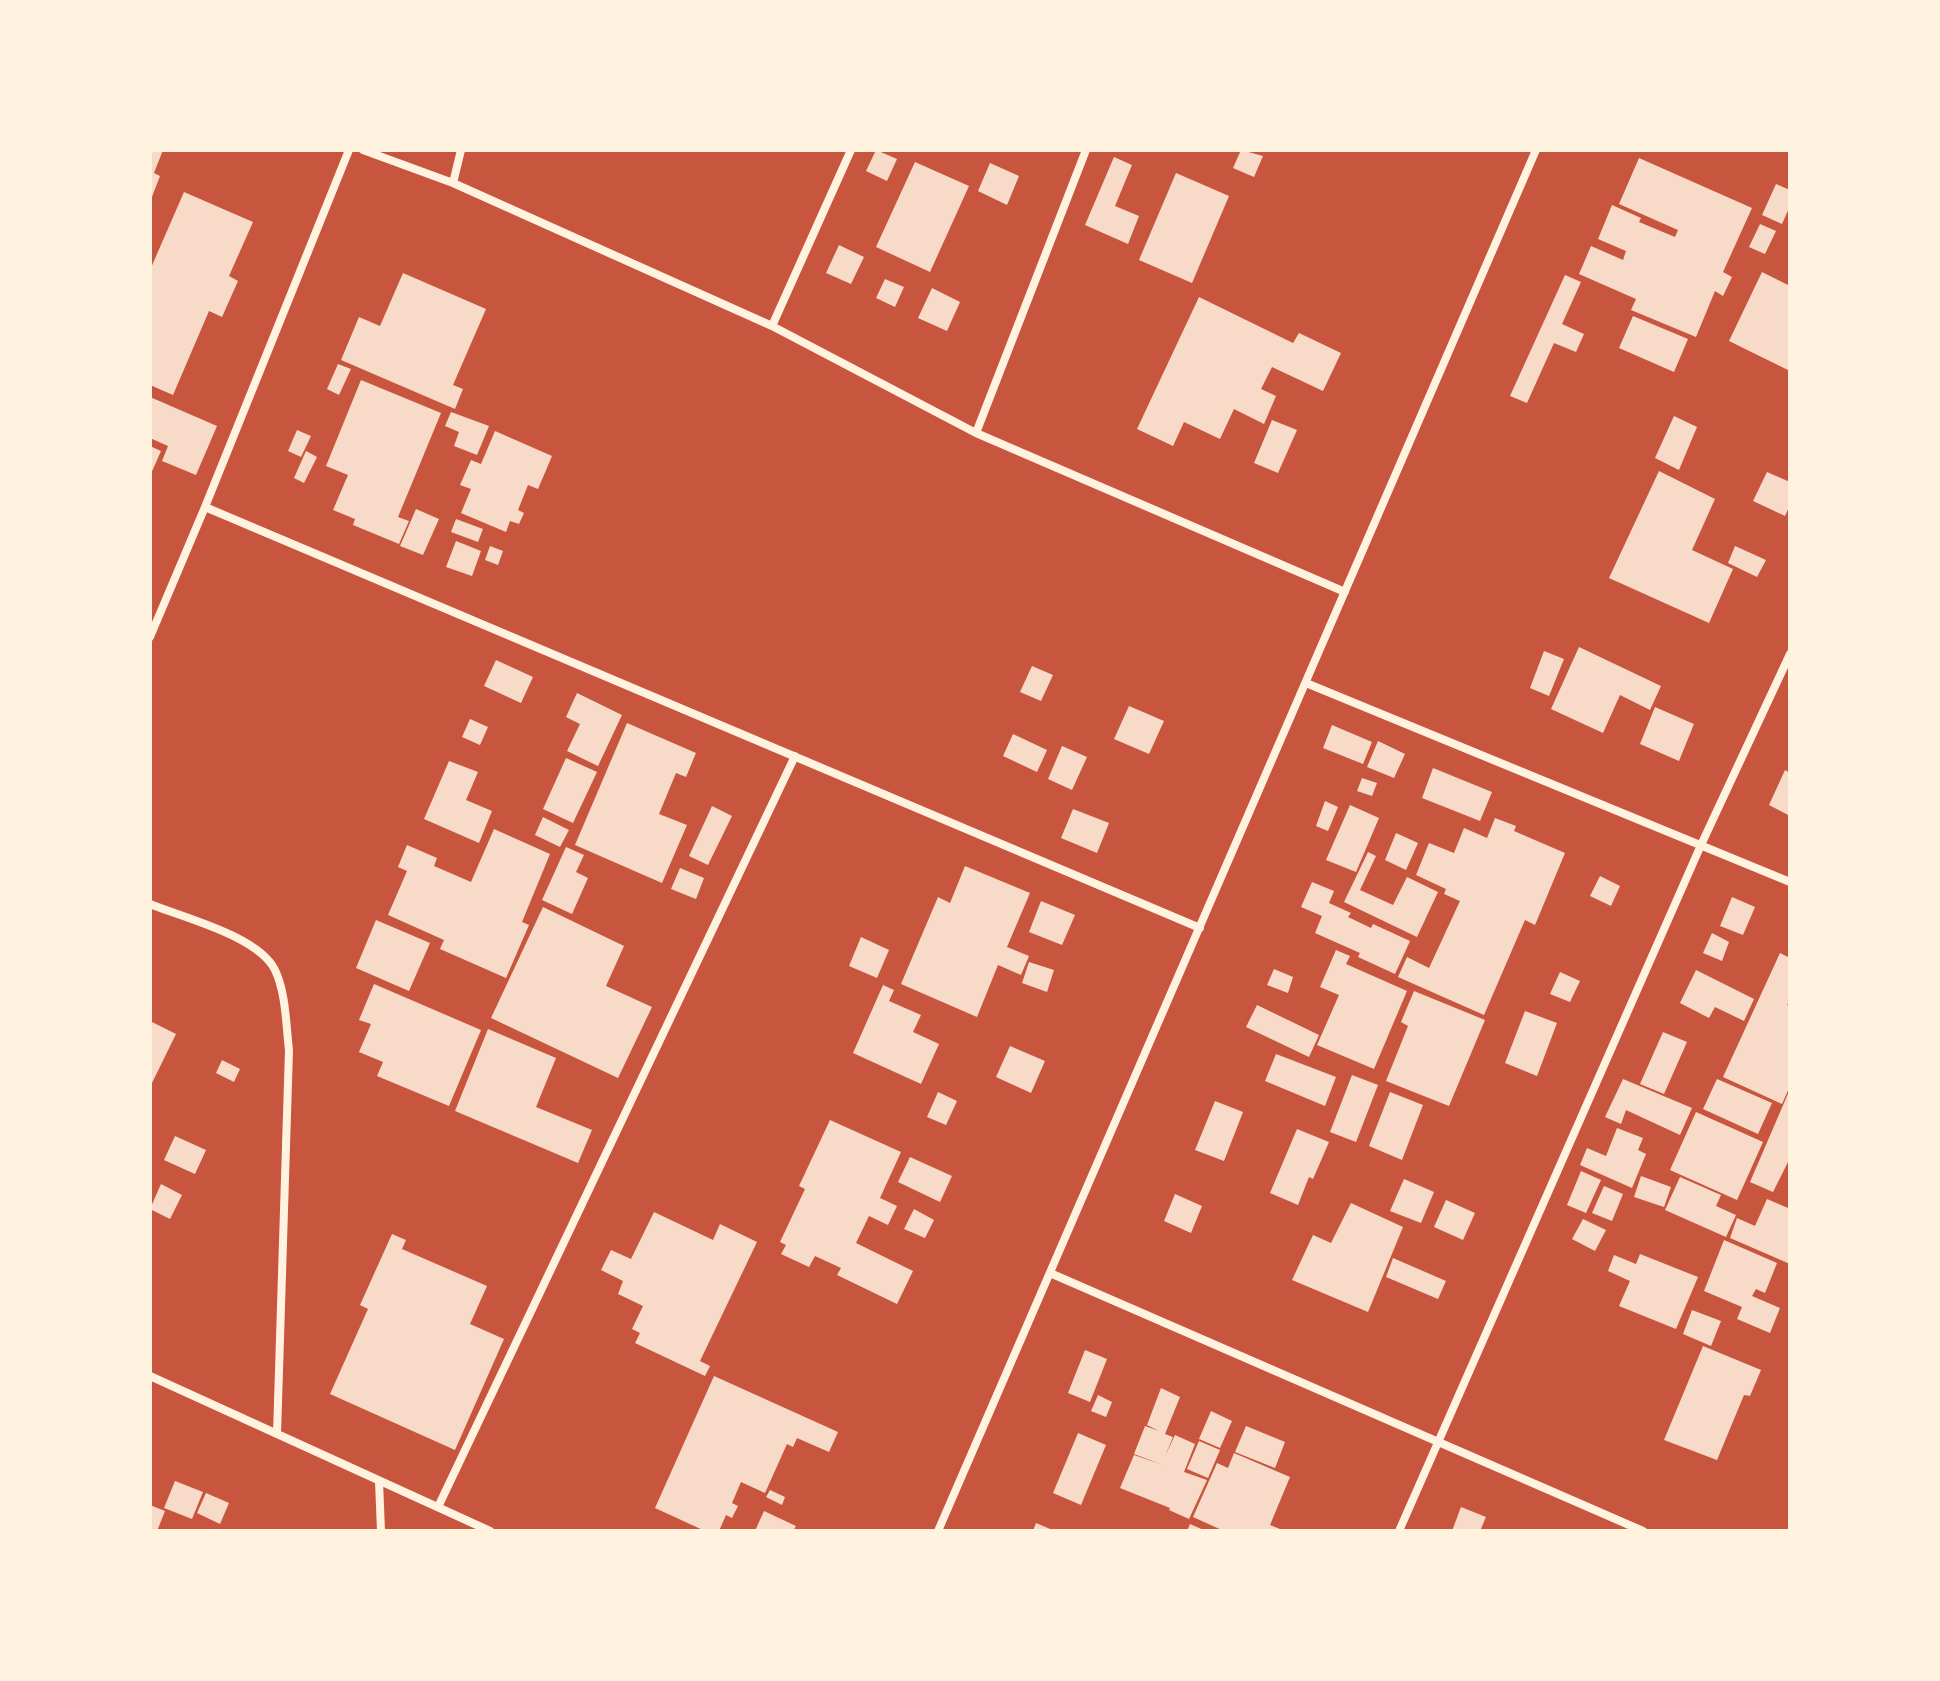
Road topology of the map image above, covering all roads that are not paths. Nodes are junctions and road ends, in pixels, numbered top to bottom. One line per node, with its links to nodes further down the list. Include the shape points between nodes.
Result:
1 (349, 150): 10 (street)
2 (363, 150): 7 (street)
3 (461, 150): 7 (street)
4 (851, 150): 8 (street)
5 (1086, 150): 9 (street)
6 (1536, 150): 11 (street)
7 (453, 183): 8 (street)
8 (772, 326): 9 (street)
9 (976, 433): 11 (street)
10 (205, 507): 12 (street); 15 (street)
11 (1345, 592): 14 (street)
12 (150, 637)
13 (1790, 654): 16 (street)
14 (1306, 683): 16 (street); 19 (street)
15 (795, 756): 19 (street); 25 (street)
16 (1701, 845): 17 (street); 23 (street)
17 (1790, 882)
18 (150, 904): 22 (street, via 251,944 274,968 282,994 289,1050)
19 (1200, 928): 20 (street)
20 (1050, 1273): 23 (street); 28 (street)
21 (150, 1376): 22 (street)
22 (277, 1434): 24 (street)
23 (1438, 1442): 29 (street); 30 (street)
24 (379, 1481): 25 (street); 26 (street)
25 (438, 1507): 27 (street)
26 (381, 1531)
27 (490, 1531)
28 (938, 1531)
29 (1399, 1531)
30 (1643, 1531)

